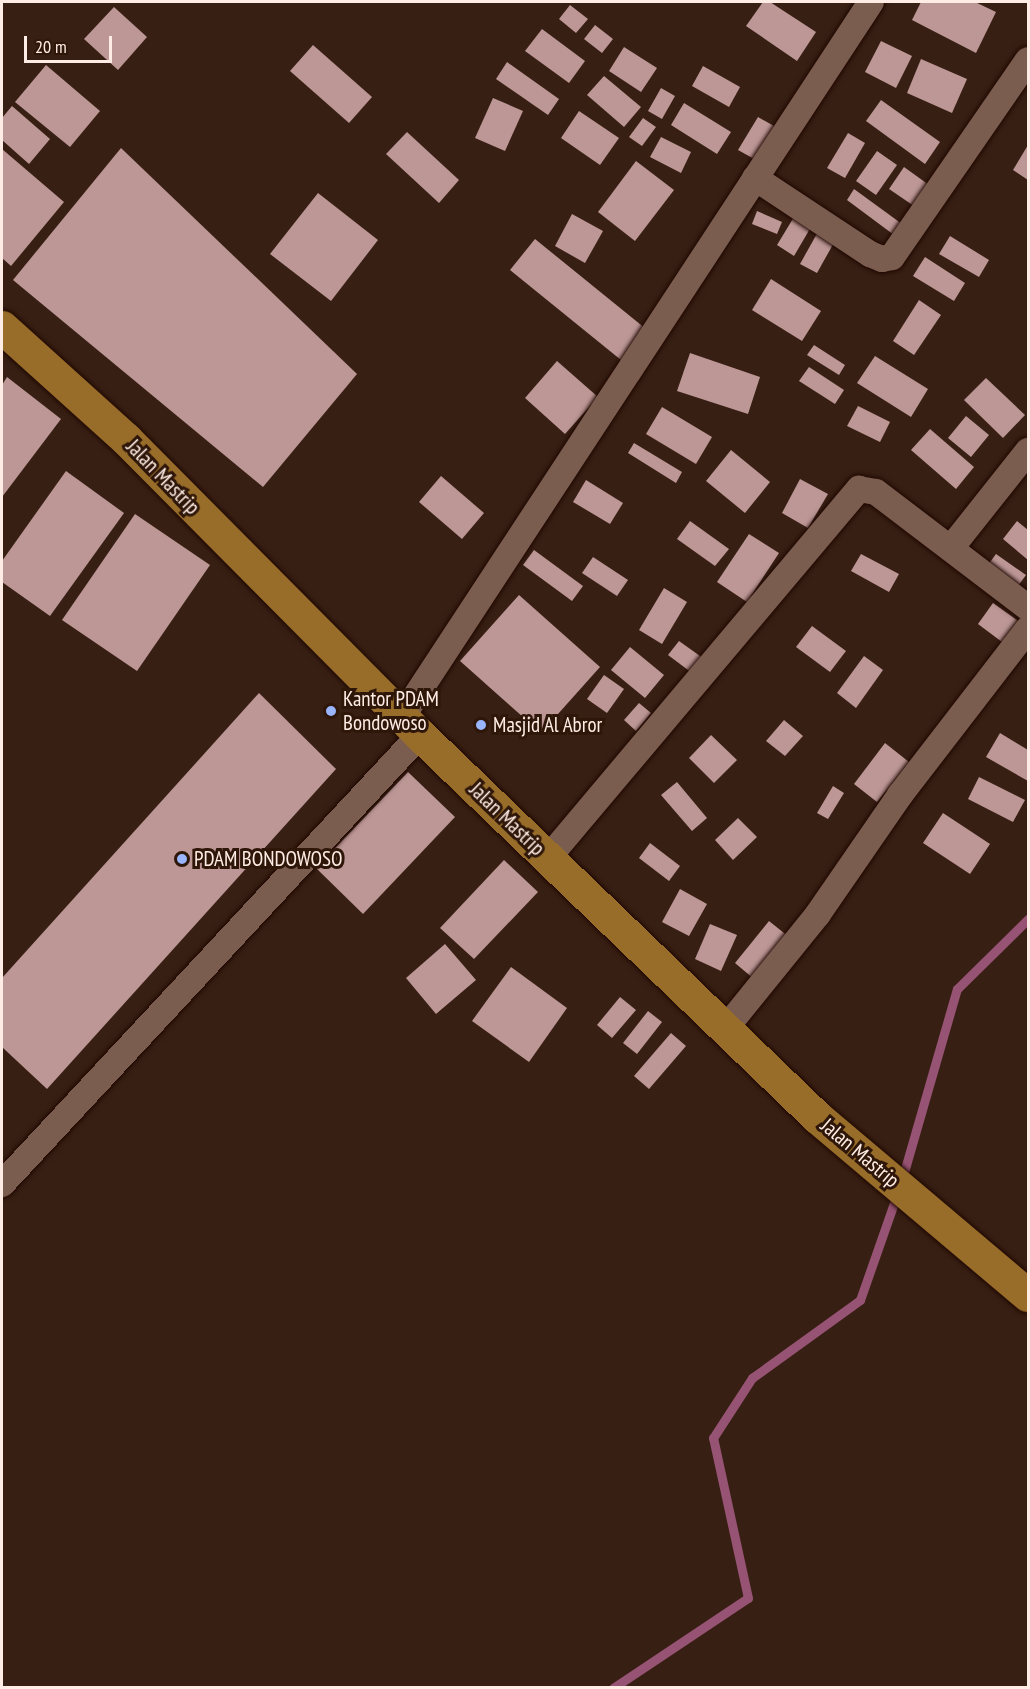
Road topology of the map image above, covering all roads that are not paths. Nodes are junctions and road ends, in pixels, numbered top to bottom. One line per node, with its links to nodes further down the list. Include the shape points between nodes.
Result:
1 (871, 2): 3 (street)
2 (1029, 60): 3 (street, via 892,257 882,259 870,254)
3 (755, 178): 9 (street)
4 (5, 337): 9 (main road, Jalan Mastrip, via 126,439)
5 (1029, 451): 6 (street)
6 (951, 548): 7 (street); 10 (street, via 876,492 866,489 853,493)
7 (1029, 608)
8 (1029, 629): 11 (street, via 900,795 818,914)
9 (411, 726): 10 (main road, Jalan Mastrip); 12 (street)
10 (548, 858): 11 (main road, Jalan Mastrip)
11 (725, 1029): 13 (main road, Jalan Mastrip, via 817,1117)
12 (2, 1184)
13 (1018, 1287)

